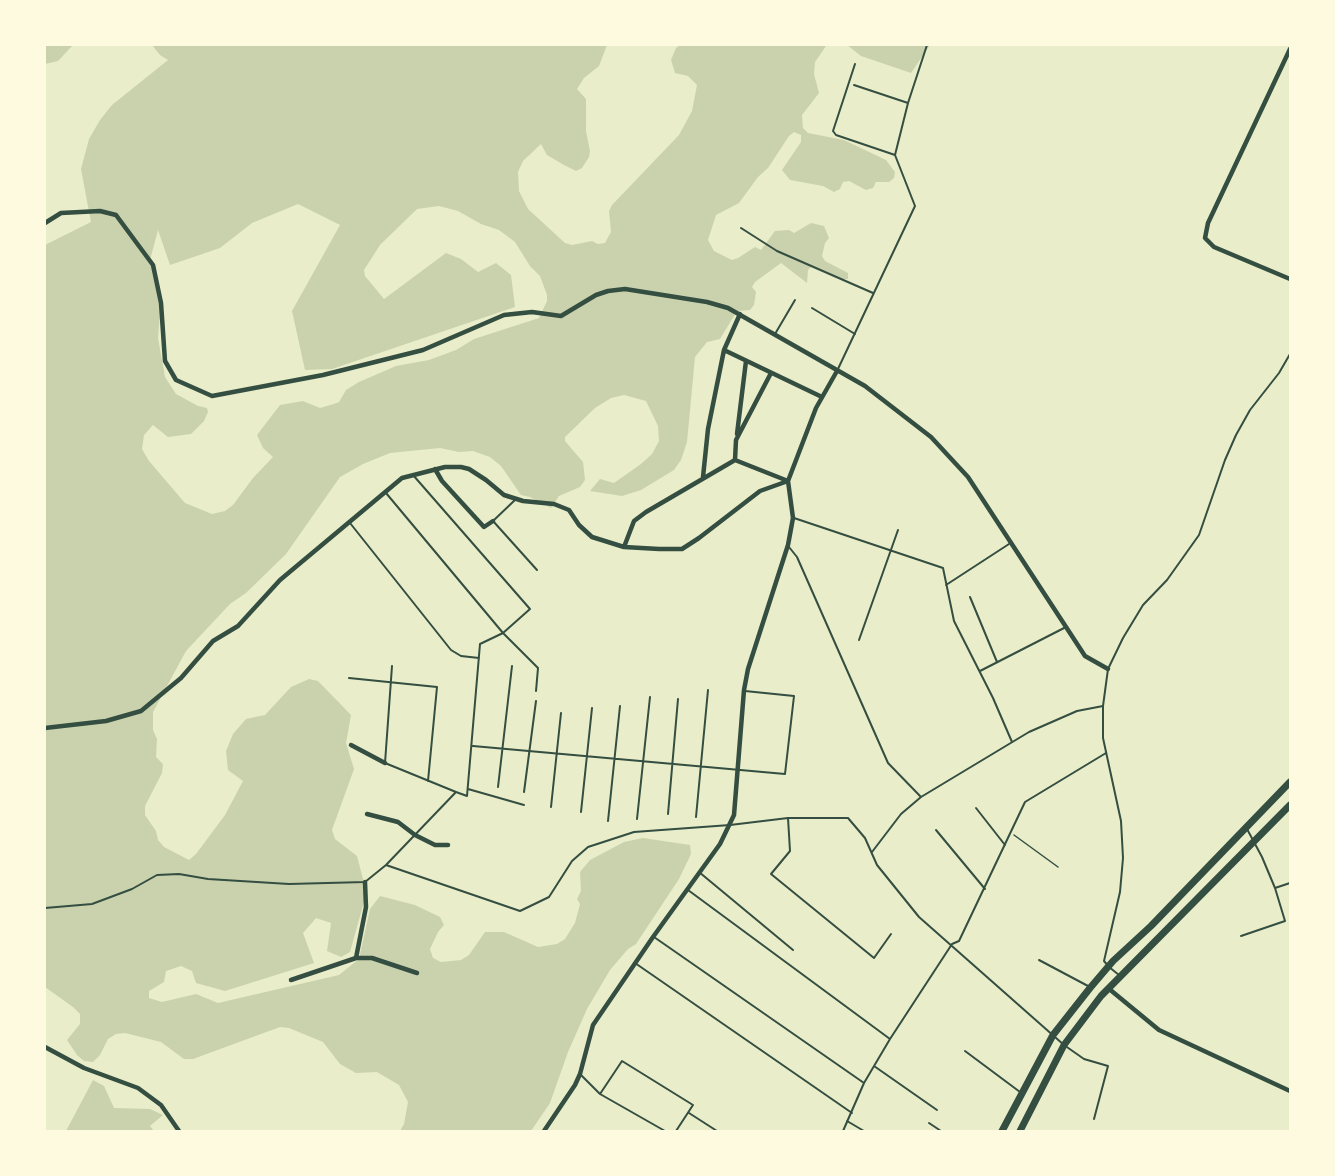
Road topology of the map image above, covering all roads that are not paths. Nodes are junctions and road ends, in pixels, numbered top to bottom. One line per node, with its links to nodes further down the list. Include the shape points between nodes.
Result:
1 (927, 45): 5 (lane)
2 (1290, 48): 9 (street, via 1208,223 1205,238 1214,247)
3 (855, 64): 6 (lane, via 833,131)
4 (854, 85): 5 (lane)
5 (908, 103): 6 (lane)
6 (895, 155): 10 (lane, via 915,206)
7 (45, 223): 13 (street, via 62,213 100,211 116,215 153,265 165,361 176,380 212,396 323,375 423,350 504,315 531,312 561,316 608,291 625,289 669,295 707,302)
8 (741, 228): 10 (lane, via 777,251)
9 (1290, 279)
10 (873, 293): 15 (lane)
11 (795, 300): 14 (lane)
12 (812, 308): 15 (lane)
13 (740, 314): 14 (street); 16 (street)
14 (775, 334): 19 (street)
15 (855, 334): 19 (lane)
16 (724, 350): 18 (street); 26 (street)
17 (1290, 354): 48 (lane, via 1236,435 1199,535 1167,580 1143,605)
18 (746, 361): 20 (street); 22 (street)
19 (837, 371): 21 (street); 34 (street, via 865,386 931,437 968,477)
20 (771, 373): 21 (street); 22 (street)
21 (822, 397): 27 (street)
22 (736, 440): 23 (street)
23 (735, 460): 26 (street); 27 (street)
24 (435, 469): 25 (street); 29 (street, via 469,469 504,495); 31 (street, via 484,526)
25 (413, 475): 28 (street, via 402,478); 42 (lane, via 530,609)
26 (703, 477): 36 (street, via 634,521)
27 (788, 481): 30 (street); 36 (street, via 760,491 682,549)
28 (385, 493): 32 (street); 42 (lane)
29 (516, 499): 31 (lane); 36 (street, via 569,510 592,537)
30 (793, 518): 35 (street); 37 (lane)
31 (493, 521): 38 (lane)
32 (349, 522): 44 (lane, via 451,650 461,656); 62 (street, via 280,580 238,626 213,641 181,678 141,711)
33 (898, 530): 37 (lane)
34 (1011, 543): 39 (lane); 41 (street)
35 (788, 545): 53 (street); 83 (lane, via 797,557 888,763)
36 (624, 546)
37 (889, 552): 39 (lane, via 943,568); 43 (lane)
38 (537, 570)
39 (946, 585): 49 (lane, via 954,621)
40 (970, 597): 45 (lane)
41 (1066, 627): 45 (lane); 48 (street, via 1084,656)
42 (503, 633): 44 (lane, via 480,644); 54 (lane, via 538,668)
43 (859, 640)
44 (479, 658): 65 (lane)
45 (997, 662): 49 (lane)
46 (392, 666): 51 (lane)
47 (512, 666): 66 (lane)
48 (1108, 669): 59 (lane)
49 (980, 672): 63 (lane)
50 (349, 678): 51 (lane)
51 (390, 682): 73 (lane); 77 (lane, via 438,687)
52 (708, 690): 75 (lane)
53 (744, 690): 76 (street); 76 (lane, via 794,696 785,774)
54 (536, 691)
55 (650, 697): 72 (lane)
56 (678, 699): 74 (lane)
57 (536, 701): 67 (lane)
58 (620, 706): 71 (lane)
59 (1103, 706): 63 (lane, via 1077,711); 68 (lane)
60 (592, 708): 70 (lane)
61 (561, 713): 69 (lane)
62 (45, 728)
63 (1012, 742): 83 (lane)
64 (351, 745): 73 (street)
65 (473, 746): 66 (lane); 80 (lane)
66 (503, 749): 67 (lane); 79 (lane)
67 (530, 751): 69 (lane); 82 (lane)
68 (1106, 753): 101 (lane, via 1025,802); 119 (lane, via 1121,820 1124,858 1104,961)
69 (557, 754): 70 (lane); 86 (lane)
70 (587, 757): 71 (lane); 88 (lane)
71 (614, 759): 72 (lane); 94 (lane)
72 (643, 762): 74 (lane); 93 (lane)
73 (385, 763): 77 (lane)
74 (672, 764): 75 (lane); 90 (lane)
75 (701, 767): 76 (lane); 91 (lane)
76 (737, 770): 95 (street)
77 (428, 781): 81 (lane)
78 (1290, 782): 96 (main road)
79 (498, 787)
80 (468, 789): 81 (lane, via 467,796); 84 (lane)
81 (456, 792): 98 (lane)
82 (525, 792)
83 (921, 796): 102 (lane, via 901,814)
84 (524, 805)
85 (1290, 805): 99 (main road)
86 (551, 807)
87 (976, 808): 101 (lane)
88 (581, 812)
89 (367, 814): 98 (street, via 398,822)
90 (668, 814)
91 (696, 817)
92 (788, 818): 95 (lane); 102 (lane, via 848,818); 111 (lane, via 790,851 771,874 874,958)
93 (637, 819)
94 (608, 821)
95 (730, 825): 103 (lane, via 634,832 588,847 572,861 549,897 520,911); 104 (street)
96 (1245, 827): 99 (lane); 119 (main road)
97 (936, 830): 108 (lane)
98 (415, 835): 100 (street, via 435,845); 103 (lane)
99 (1255, 841): 107 (lane); 121 (main road)
100 (448, 845)
101 (1005, 845): 108 (lane)
102 (872, 852): 114 (lane, via 877,865 919,917)
103 (386, 865): 105 (lane)
104 (699, 872): 109 (street); 115 (lane)
105 (365, 882): 110 (lane, via 288,884 157,875 92,904); 116 (street, via 366,908)
106 (1290, 883): 107 (lane)
107 (1275, 888): 112 (lane, via 1285,921)
108 (985, 889): 114 (lane, via 959,941)
109 (688, 890): 113 (street); 126 (lane)
110 (45, 908)
111 (891, 934)
112 (1241, 936)
113 (653, 937): 118 (street); 132 (lane)
114 (952, 945): 125 (lane); 126 (lane)
115 (793, 950)
116 (356, 958): 120 (street, via 372,958); 122 (street)
117 (1039, 960): 123 (lane)
118 (635, 963): 131 (street, via 593,1025); 138 (lane)
119 (1109, 968): 121 (lane); 123 (main road)
120 (417, 973)
121 (1119, 975): 124 (main road)
122 (291, 980)
123 (1090, 988): 125 (main road)
124 (1108, 988): 127 (main road); 133 (street, via 1159,1030)
125 (1053, 1035): 127 (lane); 135 (main road)
126 (890, 1039): 130 (lane)
127 (1064, 1045): 139 (lane, via 1084,1059 1108,1066); 151 (main road)
128 (45, 1047): 142 (street, via 84,1068 138,1088 161,1105)
129 (965, 1051): 135 (lane)
130 (874, 1066): 132 (lane); 136 (lane)
131 (580, 1074): 134 (lane); 143 (street)
132 (864, 1083): 138 (lane)
133 (1290, 1091)
134 (600, 1094): 137 (lane, via 622,1061 693,1105); 144 (lane)
135 (1022, 1094): 150 (main road)
136 (938, 1110)
137 (689, 1113): 145 (lane); 146 (lane)
138 (852, 1113): 140 (lane)
139 (1094, 1119)
140 (847, 1121): 147 (lane); 148 (lane)
141 (928, 1123): 149 (lane)
142 (179, 1131)
143 (544, 1131)
144 (665, 1131)
145 (676, 1131)
146 (717, 1131)
147 (843, 1131)
148 (864, 1131)
149 (941, 1131)
150 (1002, 1131)
151 (1020, 1131)

